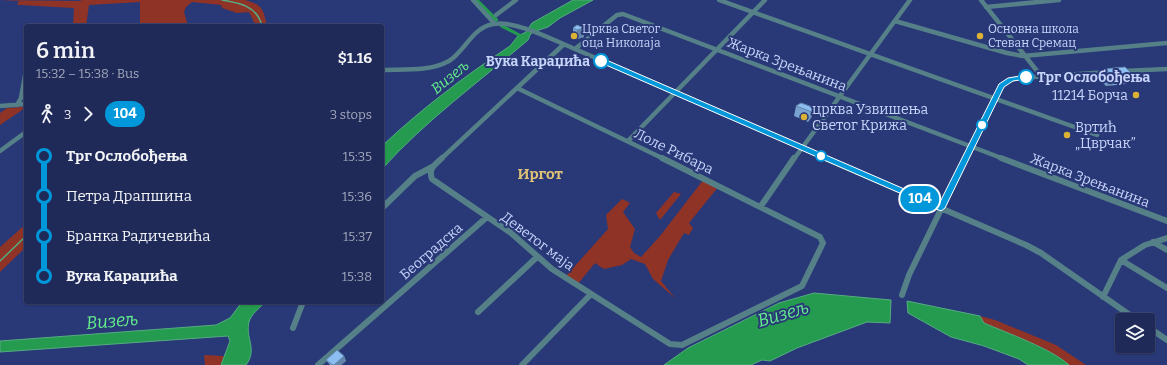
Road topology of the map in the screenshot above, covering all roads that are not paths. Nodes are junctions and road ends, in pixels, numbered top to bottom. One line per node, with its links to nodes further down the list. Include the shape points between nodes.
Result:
1 (473, 0): 12 (street)
2 (516, 0): 10 (street)
3 (719, 0): 9 (street)
4 (765, 0): 9 (street)
5 (910, 0): 11 (street)
6 (981, 0): 8 (street)
7 (1059, 0): 8 (street)
8 (986, 7): 18 (street)
9 (754, 12): 16 (street); 17 (street)
10 (496, 15)
11 (895, 21): 17 (street); 18 (street)
12 (495, 24): 14 (street, via 506,24); 20 (street, via 479,29 455,56 444,63 429,67)
13 (1167, 43): 18 (street)
14 (563, 44): 15 (street); 23 (street)
15 (575, 50): 16 (street, Жарка Зрењанина, via 617,14 623,14); 24 (street)
16 (717, 50): 24 (street); 25 (street, Жарка Зрењанина)
17 (871, 54): 25 (street); 26 (street)
18 (1023, 56): 21 (street)
19 (1167, 68): 21 (street)
20 (384, 70)
21 (1041, 76): 26 (street, via 1007,81)
22 (24, 81): 28 (street)
23 (516, 88): 32 (street, Лоле Рибара); 36 (street)
24 (675, 92): 32 (street); 33 (street)
25 (839, 97): 33 (street); 34 (street, Жарка Зрењанина)
26 (995, 98): 31 (street); 34 (street)
27 (24, 104): 28 (street)
28 (17, 105): 29 (street)
29 (0, 106)
30 (24, 133): 35 (street)
31 (1097, 135)
32 (628, 141): 38 (street, Лоле Рибара)
33 (802, 147): 38 (street); 39 (street)
34 (971, 148): 39 (street); 41 (street, Жарка Зрењанина)
35 (0, 151)
36 (432, 167): 37 (street, via 415,176); 40 (street, Деветог маја, via 430,176 435,181)
37 (384, 206)
38 (761, 206): 47 (street, Лоле Рибара, via 820,237 823,243)
39 (941, 208): 50 (street); 51 (street, via 1034,249)
40 (487, 217): 45 (street, Деветог маја, via 511,233); 58 (street, Београдска)
41 (1167, 222)
42 (1167, 238): 43 (street)
43 (1153, 242): 44 (street); 46 (street, via 1131,252)
44 (1167, 250)
45 (537, 257): 49 (street, Деветог маја); 53 (street)
46 (1121, 260): 48 (street); 51 (street)
47 (802, 286): 49 (street, Деветог маја, via 679,346 665,342)
48 (1167, 288)
49 (591, 294): 59 (street)
50 (902, 295)
51 (1103, 296): 54 (street)
52 (302, 304): 55 (street)
53 (478, 312)
54 (1127, 313)
55 (293, 328)
56 (1155, 332): 57 (street)
57 (1167, 340)
58 (318, 365)
59 (522, 365)

